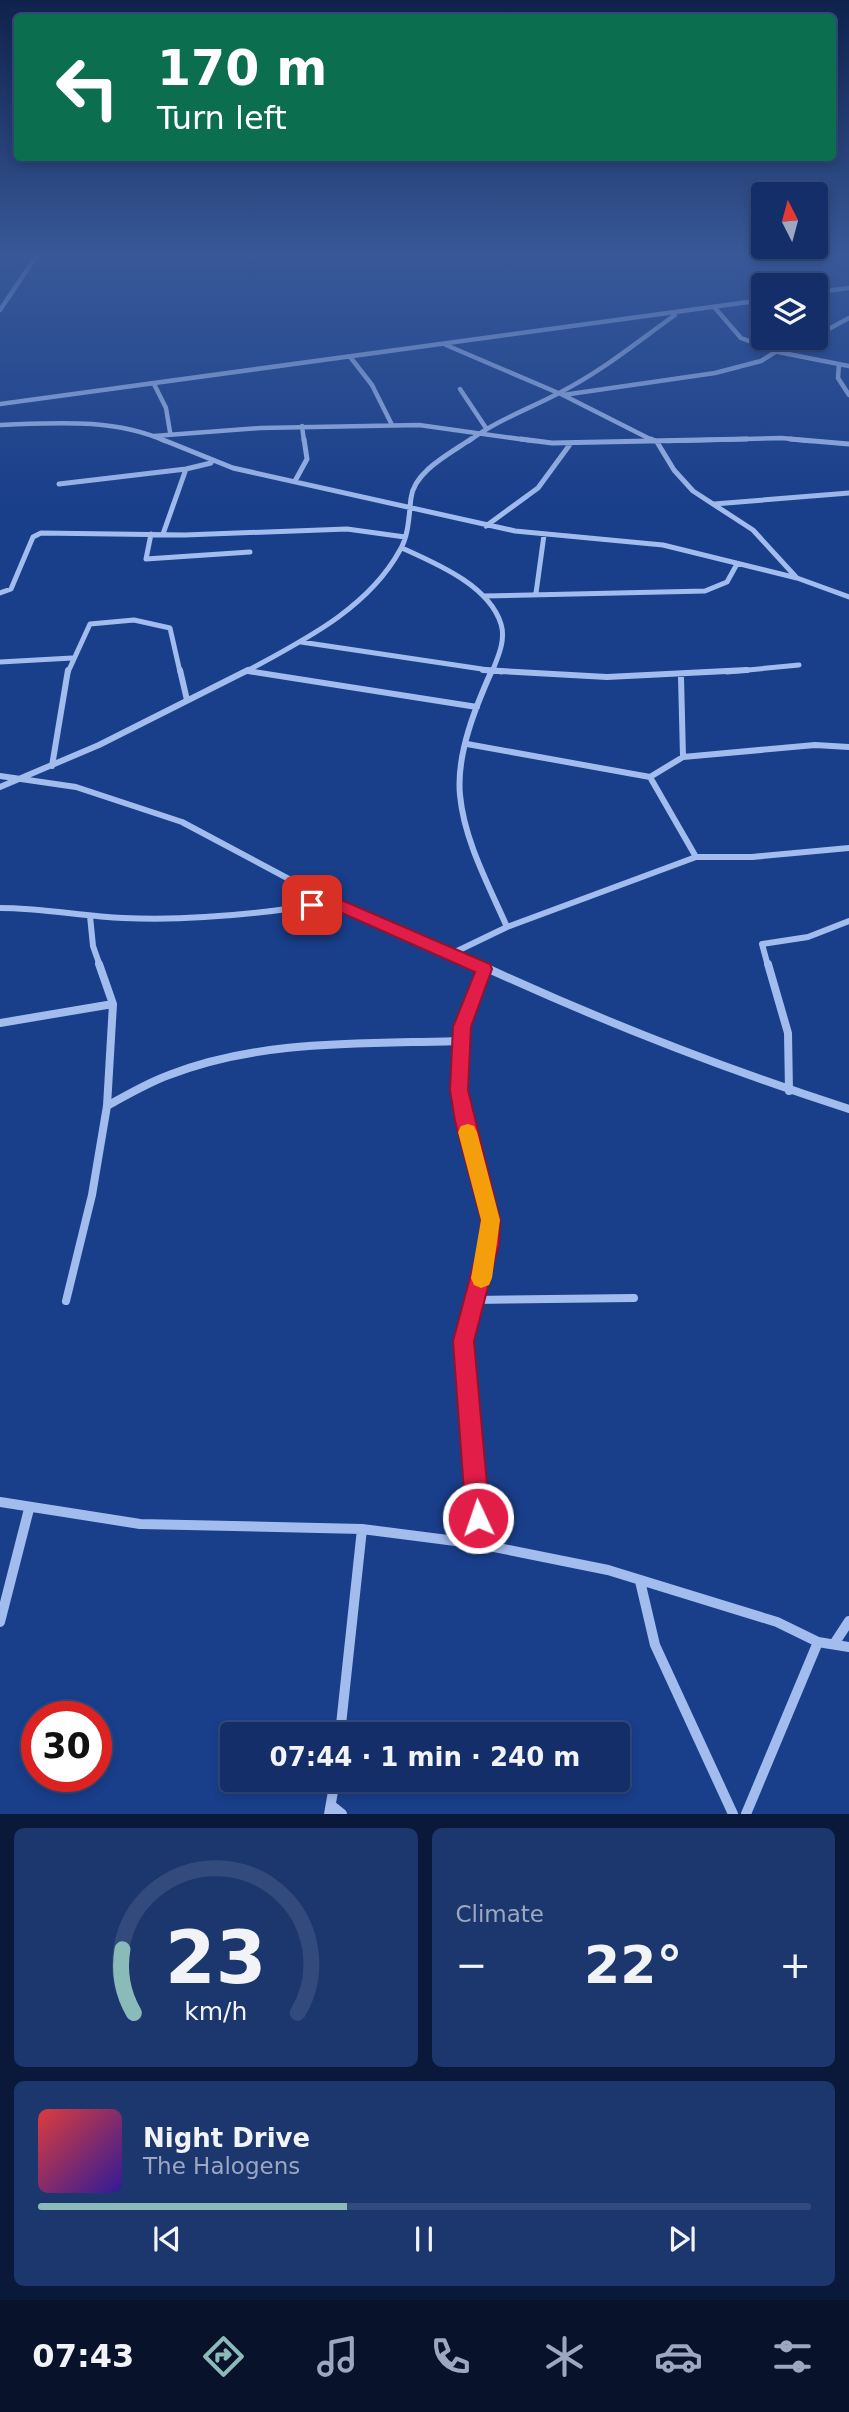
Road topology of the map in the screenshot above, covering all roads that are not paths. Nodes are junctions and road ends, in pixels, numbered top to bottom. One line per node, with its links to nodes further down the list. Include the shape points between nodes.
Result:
1 (464, 343): 4 (street)
2 (636, 343): 12 (street)
3 (755, 343): 6 (street)
4 (446, 345): 7 (street); 12 (street)
5 (783, 350): 6 (street)
6 (778, 352): 8 (street); 12 (street, via 761,361 674,381)
7 (351, 358): 10 (street); 16 (street, via 372,385)
8 (839, 364): 9 (street); 13 (street, via 838,378)
9 (849, 366)
10 (155, 384): 14 (street); 19 (street)
11 (460, 388): 18 (street)
12 (561, 394): 18 (street); 21 (street)
13 (849, 395)
14 (0, 404)
15 (0, 425): 20 (street, via 95,426)
16 (392, 425): 17 (street); 18 (street)
17 (302, 426): 19 (street); 26 (street, via 307,459)
18 (485, 430): 22 (street, via 533,441); 30 (street, via 424,473 411,495)
19 (170, 432): 20 (street)
20 (154, 436): 24 (street)
21 (657, 442): 22 (street); 23 (street, via 782,439); 29 (street, via 674,470)
22 (571, 443): 31 (street, via 538,488)
23 (849, 444)
24 (212, 463): 25 (street); 26 (street)
25 (186, 470): 27 (street); 33 (street)
26 (295, 481): 30 (street)
27 (59, 484)
28 (849, 493): 29 (street)
29 (713, 505): 39 (street, via 764,540)
30 (411, 508): 31 (street); 35 (street)
31 (486, 526): 34 (street)
32 (151, 534): 33 (street); 37 (street, via 146,559); 40 (street, via 36,534 11,589)
33 (163, 534): 35 (street, via 347,529)
34 (544, 535): 38 (street, via 663,545); 41 (street)
35 (405, 537): 36 (street)
36 (402, 548): 42 (street); 44 (street, via 372,590)
37 (250, 552)
38 (737, 564): 39 (street); 41 (street, via 727,582 705,591)
39 (797, 578): 43 (street)
40 (0, 593)
41 (536, 593): 42 (street)
42 (484, 596): 49 (street, via 498,616 502,632)
43 (849, 597)
44 (300, 642): 48 (street); 49 (street)
45 (72, 658): 46 (street); 51 (street, via 90,624 134,620 162,624 173,630); 56 (street)
46 (0, 662)
47 (799, 665): 50 (street)
48 (247, 671): 51 (street); 52 (street)
49 (492, 671): 50 (street); 52 (street)
50 (681, 677): 55 (street)
51 (187, 700): 56 (street)
52 (477, 707): 53 (street)
53 (467, 744): 58 (street); 67 (street, via 459,782 461,807)
54 (849, 747): 55 (street)
55 (683, 757): 58 (street)
56 (52, 766): 59 (street)
57 (0, 776): 59 (street)
58 (650, 777): 62 (street)
59 (13, 780): 60 (street); 63 (street, via 76,787 159,813 230,845)
60 (0, 787)
61 (849, 848): 62 (street)
62 (696, 857): 67 (street)
63 (332, 902): 65 (street, via 183,918); 68 (street)
64 (0, 908): 65 (street)
65 (90, 916): 70 (street, via 93,946)
66 (849, 921): 73 (street, via 808,937 762,944 788,1033)
67 (507, 928): 68 (street)
68 (453, 953): 69 (street)
69 (484, 969): 72 (street, via 468,1005); 73 (street, via 587,1014)
70 (113, 1004): 71 (street); 74 (street)
71 (0, 1023)
72 (460, 1041): 74 (street, via 240,1056 178,1071); 77 (street, via 464,1121 491,1220)
73 (789, 1091): 75 (street)
74 (107, 1106): 78 (street, via 92,1195)
75 (849, 1109)
76 (634, 1298): 77 (street)
77 (473, 1300): 82 (street, via 464,1341)
78 (66, 1301)
79 (0, 1502): 80 (street)
80 (29, 1509): 81 (street, via 140,1524); 85 (street)
81 (362, 1530): 82 (street); 89 (street)
82 (479, 1544): 83 (street, via 608,1570)
83 (640, 1581): 86 (street, via 777,1622); 92 (street, via 654,1645)
84 (849, 1621): 87 (street)
85 (0, 1622)
86 (818, 1642): 87 (street); 93 (street)
87 (834, 1644): 88 (street)
88 (849, 1647)
89 (341, 1722)
90 (335, 1792): 91 (street)
91 (334, 1811)
92 (733, 1814)
93 (746, 1814)

